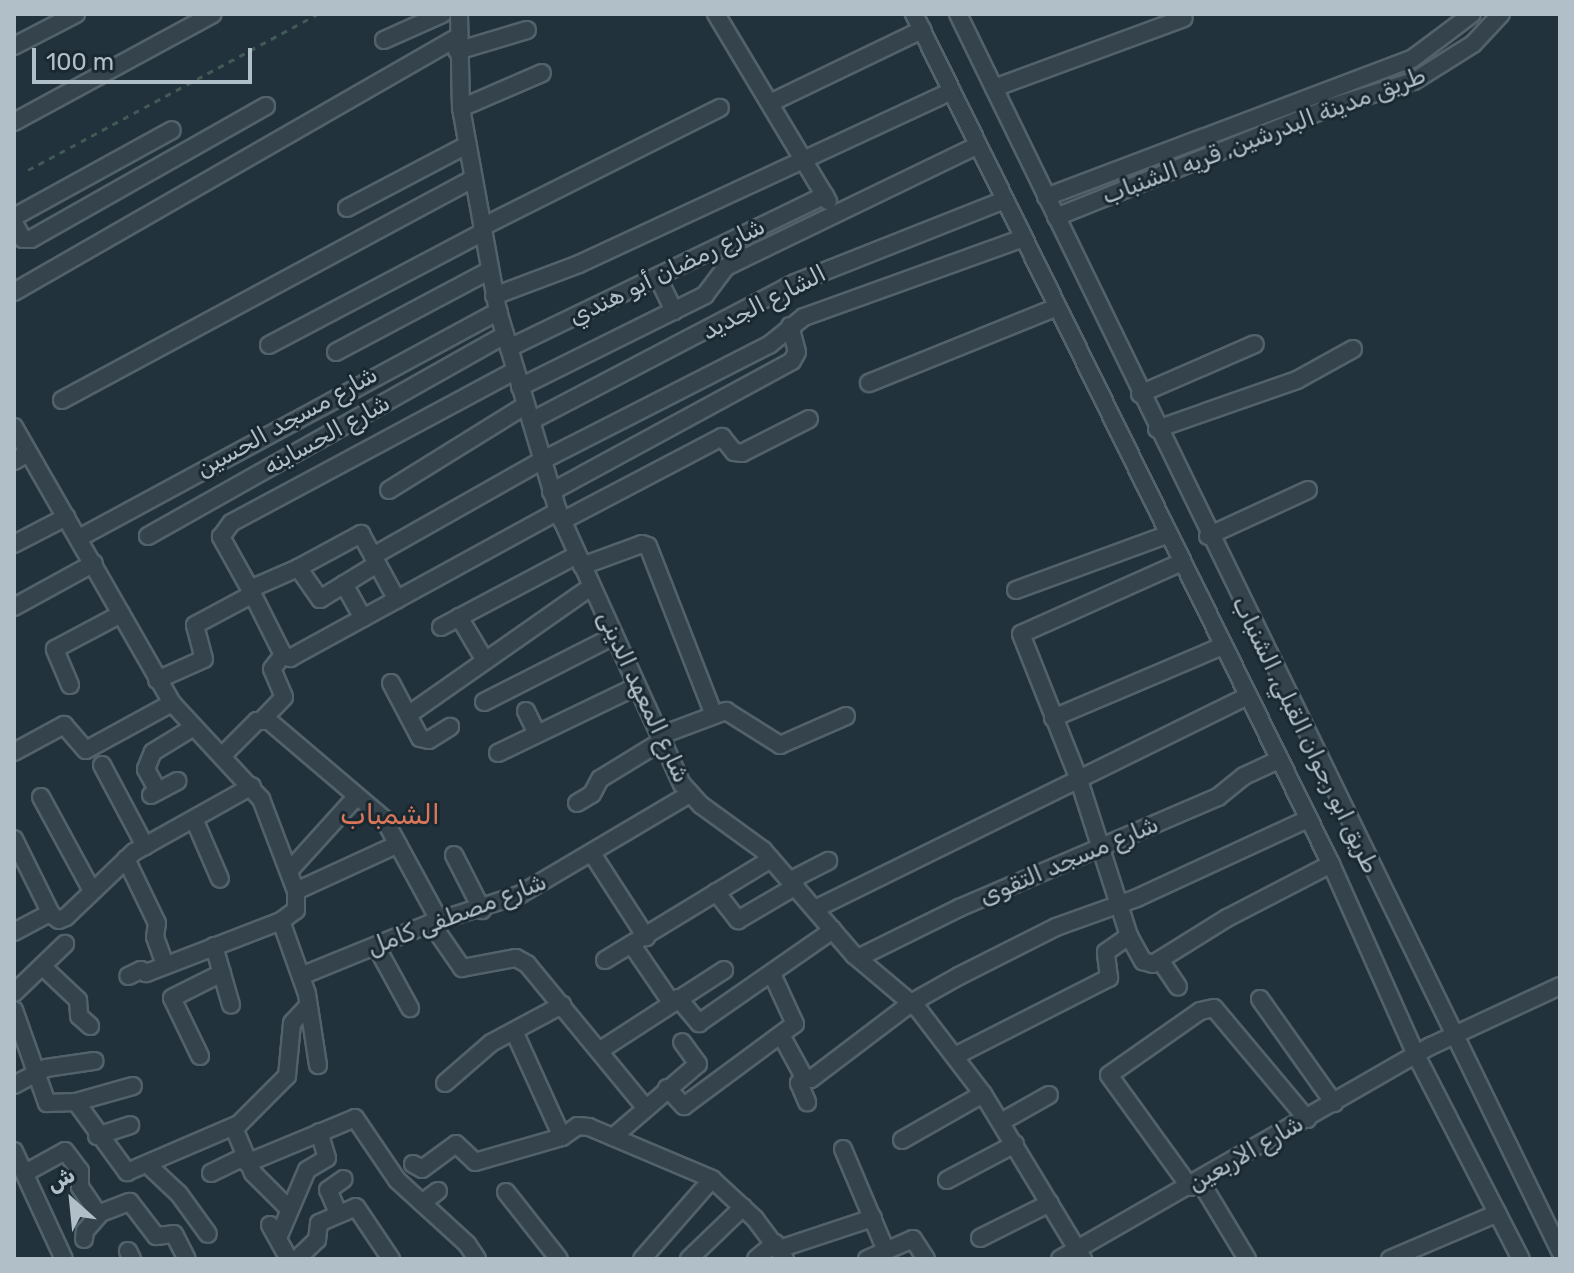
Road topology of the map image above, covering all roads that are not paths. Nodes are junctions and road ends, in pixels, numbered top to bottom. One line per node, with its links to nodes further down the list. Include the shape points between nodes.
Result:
1 (76, 14): 15 (street)
2 (213, 14): 23 (street)
3 (442, 14): 13 (street)
4 (459, 14): 14 (street, شارع المعهد الدينى)
5 (716, 14): 19 (street)
6 (914, 14): 12 (street, طريق ابو رجوان القبلي, الشنباب)
7 (958, 14): 17 (street, طريق ابو رجوان القبلي, الشنباب)
8 (1472, 14): 30 (street, طريق مدينة البدرشين, قريه الشنباب, via 1412,59)
9 (1501, 14): 34 (street, طريق مدينة البدرشين, قريه الشنباب, via 1463,52 1414,81 1331,107)
10 (1184, 18): 17 (street)
11 (527, 30): 14 (street)
12 (922, 30): 18 (street, طريق ابو رجوان القبلي, الشنباب); 19 (street)
13 (384, 40)
14 (458, 44): 21 (street, شارع المعهد الدينى); 40 (street)
15 (14, 46)
16 (542, 73): 21 (street)
17 (994, 88): 30 (street, طريق ابو رجوان القبلي, الشنباب)
18 (952, 91): 26 (street, طريق ابو رجوان القبلي, الشنباب); 27 (street, شارع مسجد الحسين)
19 (770, 103): 27 (street)
20 (266, 106): 35 (street, via 31,239 23,239)
21 (461, 108): 25 (street, شارع المعهد الدينى)
22 (720, 108): 36 (street)
23 (14, 122)
24 (172, 130): 35 (street)
25 (467, 145): 28 (street, شارع المعهد الدينى); 32 (street)
26 (978, 145): 31 (street, طريق ابو رجوان القبلي, الشنباب); 33 (street, via 845,205)
27 (804, 160): 29 (street); 41 (street, شارع مسجد الحسين)
28 (473, 179): 36 (street, شارع المعهد الدينى); 54 (street)
29 (825, 195): 33 (street); 39 (street, شارع رمضان أبو هندي)
30 (1046, 197): 34 (street, طريق ابو رجوان القبلي, الشنباب)
31 (1005, 200): 37 (street, طريق ابو رجوان القبلي, الشنباب); 55 (street, الشارع الجديد, via 795,283)
32 (347, 208)
33 (836, 216): 43 (street, via 726,267 712,290)
34 (1056, 217): 53 (street, طريق ابو رجوان القبلي, الشنباب)
35 (14, 220)
36 (482, 230): 38 (street, شارع المعهد الدينى); 47 (street)
37 (1023, 238): 42 (street, طريق ابو رجوان القبلي, الشنباب); 44 (street)
38 (490, 270): 41 (street, شارع المعهد الدينى); 49 (street)
39 (658, 278): 43 (street); 45 (street, شارع رمضان أبو هندي)
40 (14, 292)
41 (496, 303): 45 (street, شارع المعهد الدينى); 69 (street, شارع مسجد الحسين)
42 (1057, 307): 51 (street); 66 (street, طريق ابو رجوان القبلي, الشنباب)
43 (674, 311): 52 (street)
44 (790, 326): 60 (street, via 769,345); 63 (street, via 797,352 792,361)
45 (507, 342): 50 (street, شارع المعهد الدينى); 67 (street, شارع الحساينه)
46 (1255, 344): 53 (street)
47 (269, 345)
48 (1353, 349): 58 (street, via 1297,380)
49 (336, 352)
50 (516, 370): 52 (street, شارع المعهد الدينى); 79 (street, via 222,531 223,543)
51 (869, 383)
52 (520, 387): 55 (street, شارع المعهد الدينى)
53 (1140, 394): 58 (street, طريق ابو رجوان القبلي, الشنباب)
54 (62, 400)
55 (528, 413): 60 (street, شارع المعهد الدينى); 61 (street, الشارع الجديد)
56 (809, 419): 64 (street, via 738,454 722,437)
57 (14, 427): 59 (street)
58 (1157, 429): 68 (street, طريق ابو رجوان القبلي, الشنباب)
59 (21, 457): 65 (street)
60 (543, 460): 63 (street, شارع المعهد الدينى); 71 (street)
61 (389, 490)
62 (1308, 490): 68 (street)
63 (551, 492): 64 (street, شارع المعهد الدينى)
64 (560, 516): 72 (street, شارع المعهد الدينى); 80 (street)
65 (66, 517): 69 (street); 70 (street)
66 (1169, 534): 73 (street, طريق ابو رجوان القبلي, الشنباب); 78 (street)
67 (148, 536)
68 (1208, 536): 174 (street, طريق ابو رجوان القبلي, الشنباب)
69 (79, 538): 74 (street)
70 (14, 544)
71 (375, 560): 75 (street, via 359,534); 76 (street); 80 (street)
72 (579, 561): 77 (street, شارع المعهد الدينى); 83 (street); 99 (street, via 648,546)
73 (1182, 562): 87 (street, طريق ابو رجوان القبلي, الشنباب); 101 (street, via 1025,629 1023,643)
74 (94, 563): 81 (street); 82 (street)
75 (298, 568): 76 (street, via 317,600); 79 (street)
76 (344, 584): 84 (street)
77 (591, 587): 86 (street, شارع المعهد الدينى); 89 (street)
78 (1016, 590)
79 (252, 592): 88 (street); 90 (street, via 195,625 204,659)
80 (397, 600): 84 (street)
81 (14, 607)
82 (121, 614): 90 (street); 92 (street, via 55,649)
83 (459, 617): 85 (street); 89 (street)
84 (363, 618): 88 (street, via 290,658)
85 (441, 627)
86 (614, 636): 93 (street, شارع المعهد الدينى); 95 (street)
87 (1223, 646): 94 (street, طريق ابو رجوان القبلي, الشنباب); 101 (street)
88 (283, 655): 102 (street, via 272,669 284,697)
89 (484, 659): 98 (street)
90 (157, 680): 96 (street)
91 (391, 683): 98 (street)
92 (70, 685)
93 (637, 686): 105 (street); 106 (street, شارع المعهد الدينى)
94 (1247, 696): 110 (street, طريق ابو رجوان القبلي, الشنباب); 112 (street)
95 (484, 702)
96 (172, 703): 103 (street); 107 (street, via 86,750 64,725)
97 (526, 711): 105 (street)
98 (408, 715): 104 (street, via 424,739)
99 (714, 715): 100 (street, via 736,714 780,745); 106 (street)
100 (846, 716)
101 (1053, 718): 112 (street)
102 (263, 719): 109 (street); 117 (street)
103 (194, 727): 109 (street); 113 (street, via 153,752 146,769 154,793)
104 (450, 727)
105 (537, 734): 108 (street)
106 (660, 739): 115 (street, شارع المعهد الدينى); 118 (street, via 600,779 592,794)
107 (14, 752)
108 (498, 753)
109 (224, 754): 114 (street)
110 (1278, 760): 120 (street, طريق ابو رجوان القبلي, الشنباب); 124 (street, شارع مسجد التقوى, via 1244,776 1218,797)
111 (102, 765): 123 (street)
112 (1078, 777): 124 (street); 138 (street)
113 (177, 781)
114 (252, 786): 119 (street); 131 (street)
115 (690, 794): 126 (street, شارع مصطفى كامل); 128 (street, شارع المعهد الدينى)
116 (41, 797): 134 (street)
117 (355, 798): 122 (street, via 384,819); 131 (street)
118 (577, 803)
119 (194, 819): 123 (street); 132 (street)
120 (1308, 819): 130 (street, طريق ابو رجوان القبلي, الشنباب); 137 (street)
121 (14, 839): 140 (street)
122 (398, 844): 135 (street); 142 (street)
123 (145, 846): 127 (street)
124 (1097, 849): 137 (street); 150 (street, شارع مسجد التقوى)
125 (454, 855): 139 (street)
126 (593, 855): 139 (street, شارع مصطفى كامل); 146 (street)
127 (126, 859): 134 (street); 153 (street, via 157,923 155,937)
128 (771, 859): 133 (street, شارع المعهد الدينى); 136 (street)
129 (828, 861): 133 (street)
130 (1331, 864): 152 (street); 177 (street, طريق ابو رجوان القبلي, الشنباب)
131 (290, 870): 135 (street)
132 (220, 879)
133 (794, 883): 136 (street, via 738,920); 138 (street, شارع المعهد الدينى)
134 (92, 891): 140 (street, via 62,920)
135 (296, 891): 141 (street, via 296,910)
136 (716, 892): 146 (street)
137 (1118, 904): 145 (street); 165 (street, via 1056,927)
138 (815, 909): 144 (street, شارع المعهد الدينى)
139 (482, 910): 142 (street, شارع مصطفى كامل)
140 (51, 914): 143 (street)
141 (281, 921): 148 (street); 159 (street)
142 (435, 922): 149 (street, شارع مصطفى كامل); 167 (street, via 462,968 521,960)
143 (15, 929)
144 (833, 930): 150 (street, شارع المعهد الدينى); 157 (street)
145 (1129, 936): 152 (street, via 1146,964); 179 (street, via 1106,952 1109,978)
146 (639, 941): 151 (street); 164 (street)
147 (65, 944): 154 (street)
148 (214, 946): 153 (street); 156 (street)
149 (376, 946): 159 (street, شارع مصطفى كامل); 169 (street)
150 (858, 958): 165 (street, شارع المعهد الدينى)
151 (605, 960)
152 (1160, 960): 160 (street)
153 (165, 965): 158 (street)
154 (44, 968): 162 (street); 171 (street, via 78,1000 79,1016)
155 (724, 970): 164 (street)
156 (222, 973): 166 (street); 178 (street, via 172,998)
157 (772, 974): 164 (street, via 699,1023); 173 (street, via 795,1019)
158 (128, 976)
159 (301, 976): 168 (street)
160 (1178, 987)
161 (1557, 992): 174 (street, شارع الاربعين)
162 (14, 993)
163 (1260, 999): 192 (street)
164 (675, 1000): 176 (street)
165 (911, 1003): 179 (street, شارع المعهد الدينى); 183 (street, via 831,1068 811,1079)
166 (231, 1005)
167 (562, 1005): 172 (street); 176 (street)
168 (308, 1006): 181 (street); 197 (street, via 292,1023 287,1076)
169 (410, 1008)
170 (14, 1013): 182 (street)
171 (90, 1026)
172 (514, 1031): 184 (street, via 479,1052); 200 (street)
173 (781, 1035): 183 (street); 187 (street, via 684,1106)
174 (1442, 1041): 177 (street, شارع الاربعين); 230 (street, طريق ابو رجوان القبلي, الشنباب)
175 (682, 1042): 187 (street, via 699,1063)
176 (599, 1051): 193 (street)
177 (1416, 1055): 192 (street, شارع الاربعين); 222 (street, طريق ابو رجوان القبلي, الشنباب)
178 (200, 1056)
179 (955, 1056): 188 (street, شارع المعهد الدينى)
180 (94, 1061): 182 (street)
181 (318, 1065)
182 (37, 1072): 185 (street); 190 (street, via 49,1105)
183 (804, 1077): 191 (street, via 799,1083)
184 (445, 1083)
185 (14, 1085)
186 (133, 1086): 190 (street)
187 (667, 1088): 193 (street)
188 (983, 1094): 195 (street, شارع المعهد الدينى); 202 (street)
189 (1049, 1095): 195 (street)
190 (76, 1102): 199 (street)
191 (807, 1102)
192 (1334, 1103): 194 (street, شارع الاربعين)
193 (644, 1106): 201 (street)
194 (1307, 1119): 214 (street, شارع الاربعين); 214 (street, via 1218,1012 1200,1011 1109,1075)
195 (1001, 1122): 203 (street, شارع المعهد الدينى)
196 (130, 1125): 199 (street)
197 (234, 1128): 206 (street); 207 (street)
198 (319, 1132): 206 (street); 217 (street, via 358,1120 397,1180); 220 (street, via 327,1158 307,1170)
199 (97, 1136): 207 (street, via 127,1172)
200 (562, 1137): 201 (street, via 578,1126); 208 (street, via 475,1162 456,1144 422,1169)
201 (613, 1137): 212 (street)
202 (902, 1140)
203 (1015, 1144): 213 (street); 218 (street, شارع المعهد الدينى)
204 (843, 1149): 224 (street)
205 (14, 1151): 209 (street)
206 (246, 1160): 210 (street); 220 (street)
207 (147, 1164): 225 (street, via 179,1194)
208 (413, 1164)
209 (27, 1172): 223 (street, via 67,1153 80,1171 80,1187); 233 (street)
210 (211, 1173)
211 (344, 1179): 221 (street, via 328,1190)
212 (712, 1179): 219 (street); 238 (street)
213 (947, 1180)
214 (1195, 1184): 231 (street, شارع الاربعين); 244 (street)
215 (438, 1191): 217 (street)
216 (506, 1192): 237 (street)
217 (422, 1203): 236 (street)
218 (1050, 1203): 226 (street); 231 (street, شارع المعهد الدينى)
219 (743, 1207): 228 (street); 239 (street)
220 (290, 1210): 232 (street, via 274,1232)
221 (338, 1213): 232 (street, via 319,1223 317,1240); 235 (street, via 356,1207)
222 (1498, 1213): 245 (street); 246 (street, طريق ابو رجوان القبلي, الشنباب)
223 (99, 1215): 227 (street); 234 (street, via 130,1202 154,1235 174,1234)
224 (873, 1218): 228 (street); 229 (street)
225 (208, 1234)
226 (980, 1238)
227 (84, 1239)
228 (780, 1250): 240 (street)
229 (886, 1251): 241 (street); 242 (street, via 913,1239)
230 (1560, 1251)
231 (1080, 1254): 243 (street, شارع الاربعين)
232 (298, 1257)
233 (64, 1259)
234 (187, 1259)
235 (391, 1259)
236 (477, 1259)
237 (559, 1259)
238 (642, 1259)
239 (689, 1259)
240 (756, 1259)
241 (867, 1259)
242 (926, 1259)
243 (1060, 1259)
244 (1247, 1259)
245 (1390, 1259)
246 (1521, 1259)

